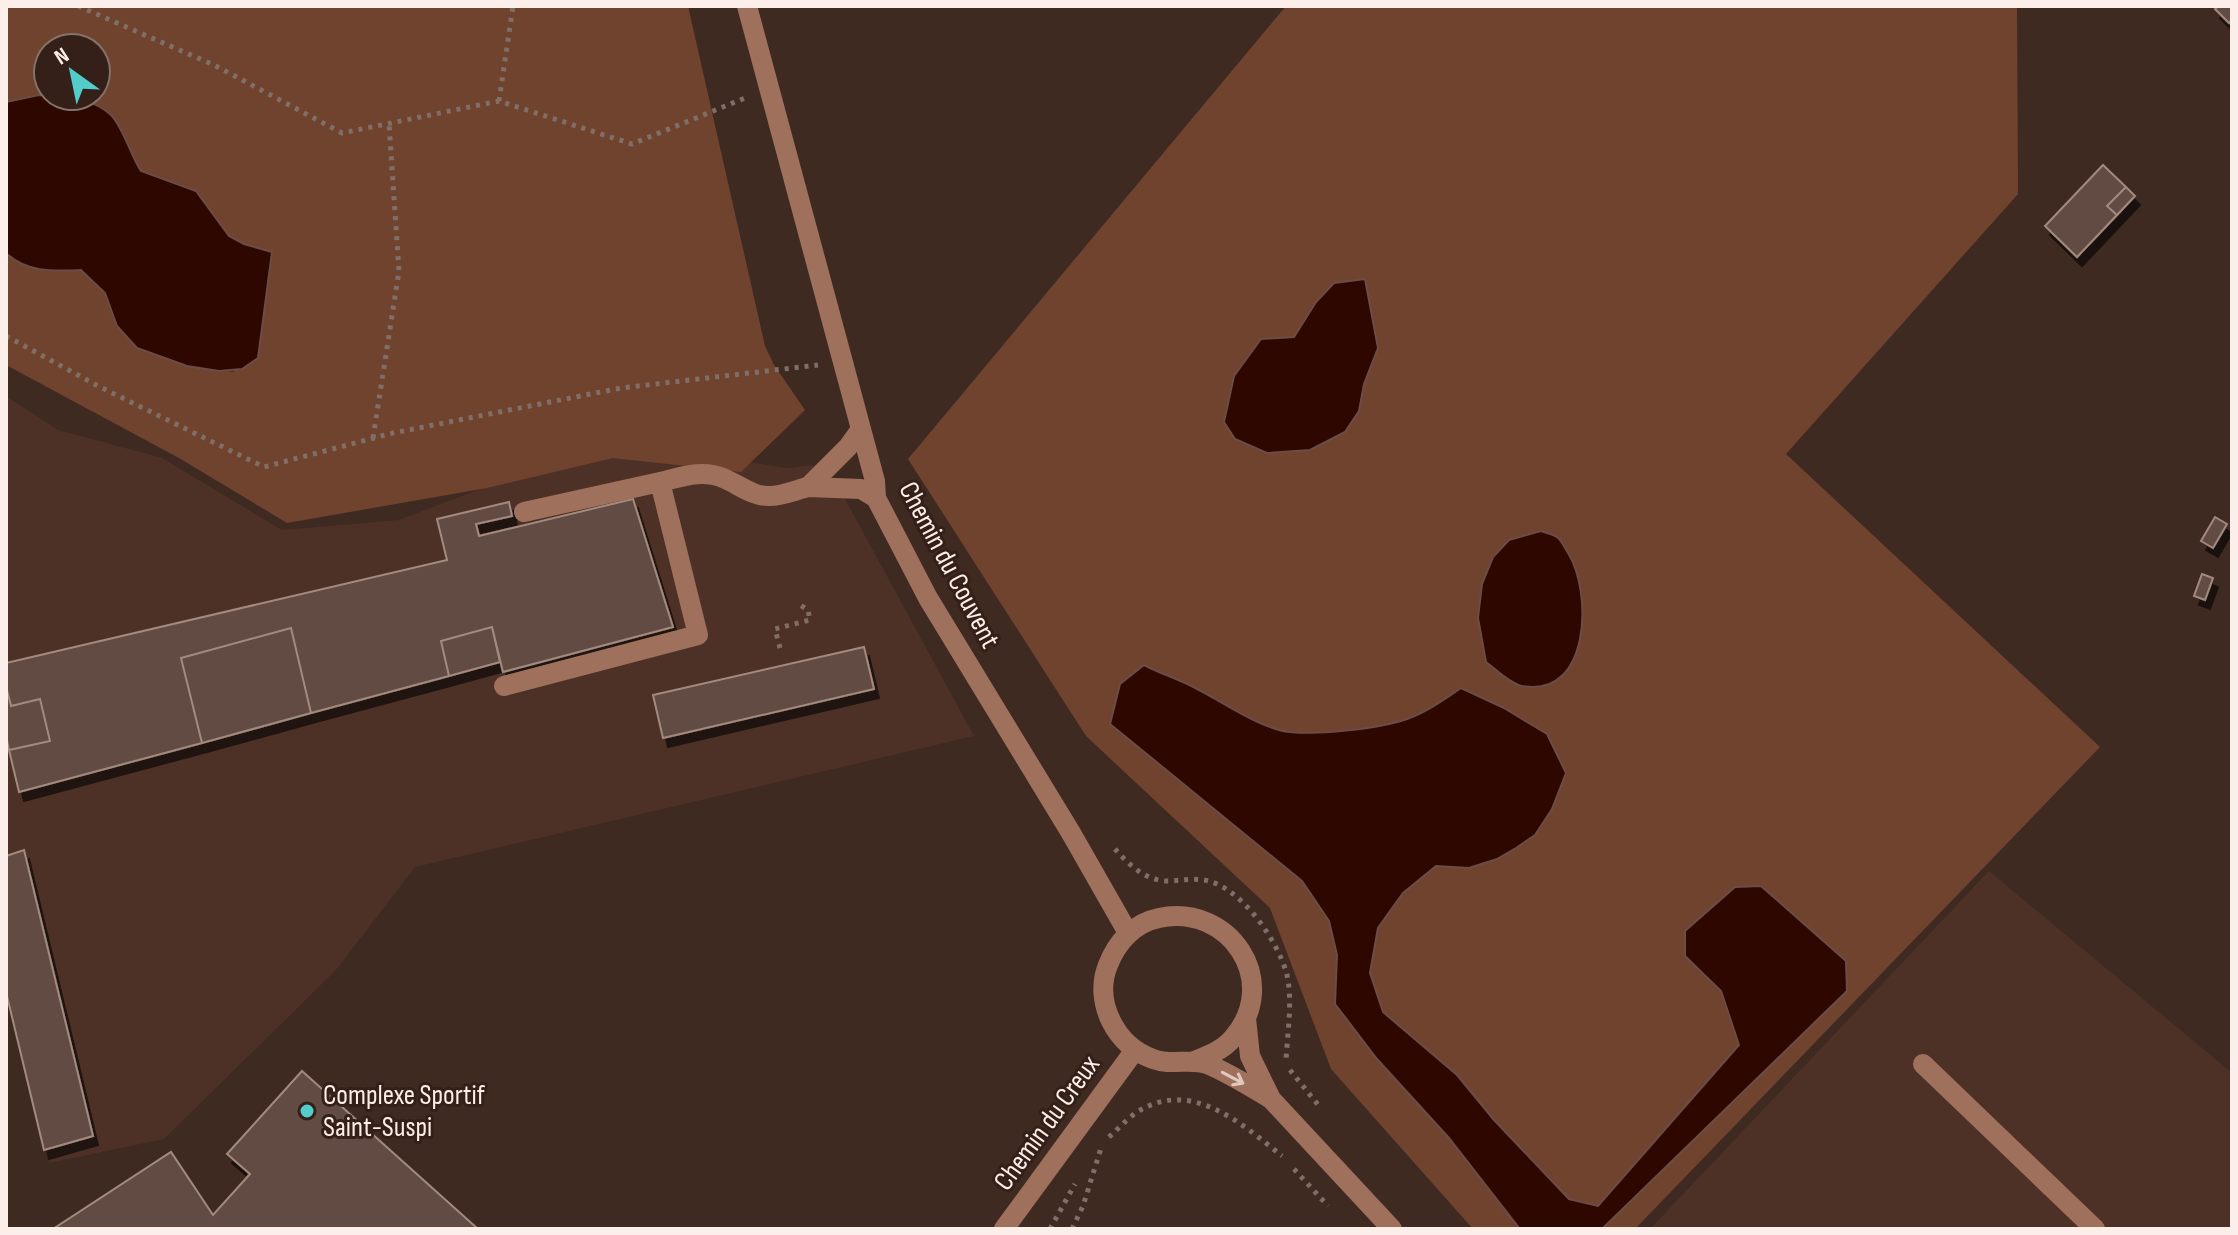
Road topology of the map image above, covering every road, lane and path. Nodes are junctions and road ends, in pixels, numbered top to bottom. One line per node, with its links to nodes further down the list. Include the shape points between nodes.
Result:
1 (78, 6): 6 (path, via 214,65 342,133)
2 (513, 6): 5 (path)
3 (747, 6): 8 (street, Chemin du Couvent)
4 (753, 94): 5 (path, via 632,144)
5 (499, 101): 6 (path)
6 (389, 124): 10 (path, via 399,271)
7 (6, 336): 10 (path, via 264,467)
8 (843, 363): 9 (street, Chemin du Couvent); 10 (path, via 621,388)
9 (861, 429): 12 (street); 13 (street, Chemin du Couvent)
10 (373, 438)
11 (660, 482): 12 (street, via 707,474 769,497); 14 (street); 17 (street, via 698,635)
12 (808, 487): 13 (street, via 861,489)
13 (876, 498): 18 (street, Chemin du Couvent, via 928,598)
14 (524, 512)
15 (797, 603): 16 (path, via 808,610 810,620 775,629)
16 (780, 648)
17 (504, 686)
18 (1128, 933): 19 (street, via 1149,920 1174,915 1199,917 1221,928 1239,946 1249,969 1252,994); 20 (street, via 1105,971 1103,994 1119,1035)
19 (1246, 1018): 21 (street, via 1233,1039); 23 (street, via 1250,1056)
20 (1135, 1050): 21 (street, via 1153,1059); 28 (street, Chemin du Creux)
21 (1192, 1062): 23 (street, one-way to 23)
22 (1923, 1064): 32 (street)
23 (1271, 1099): 31 (street)
24 (1102, 1143): 25 (path, via 1136,1113 1158,1102 1182,1100 1205,1103 1238,1121); 26 (path); 30 (path)
25 (1289, 1162)
26 (1088, 1163)
27 (1081, 1173): 29 (path)
28 (1004, 1229)
29 (1050, 1229)
30 (1072, 1229)
31 (1392, 1229)
32 (2095, 1229)

